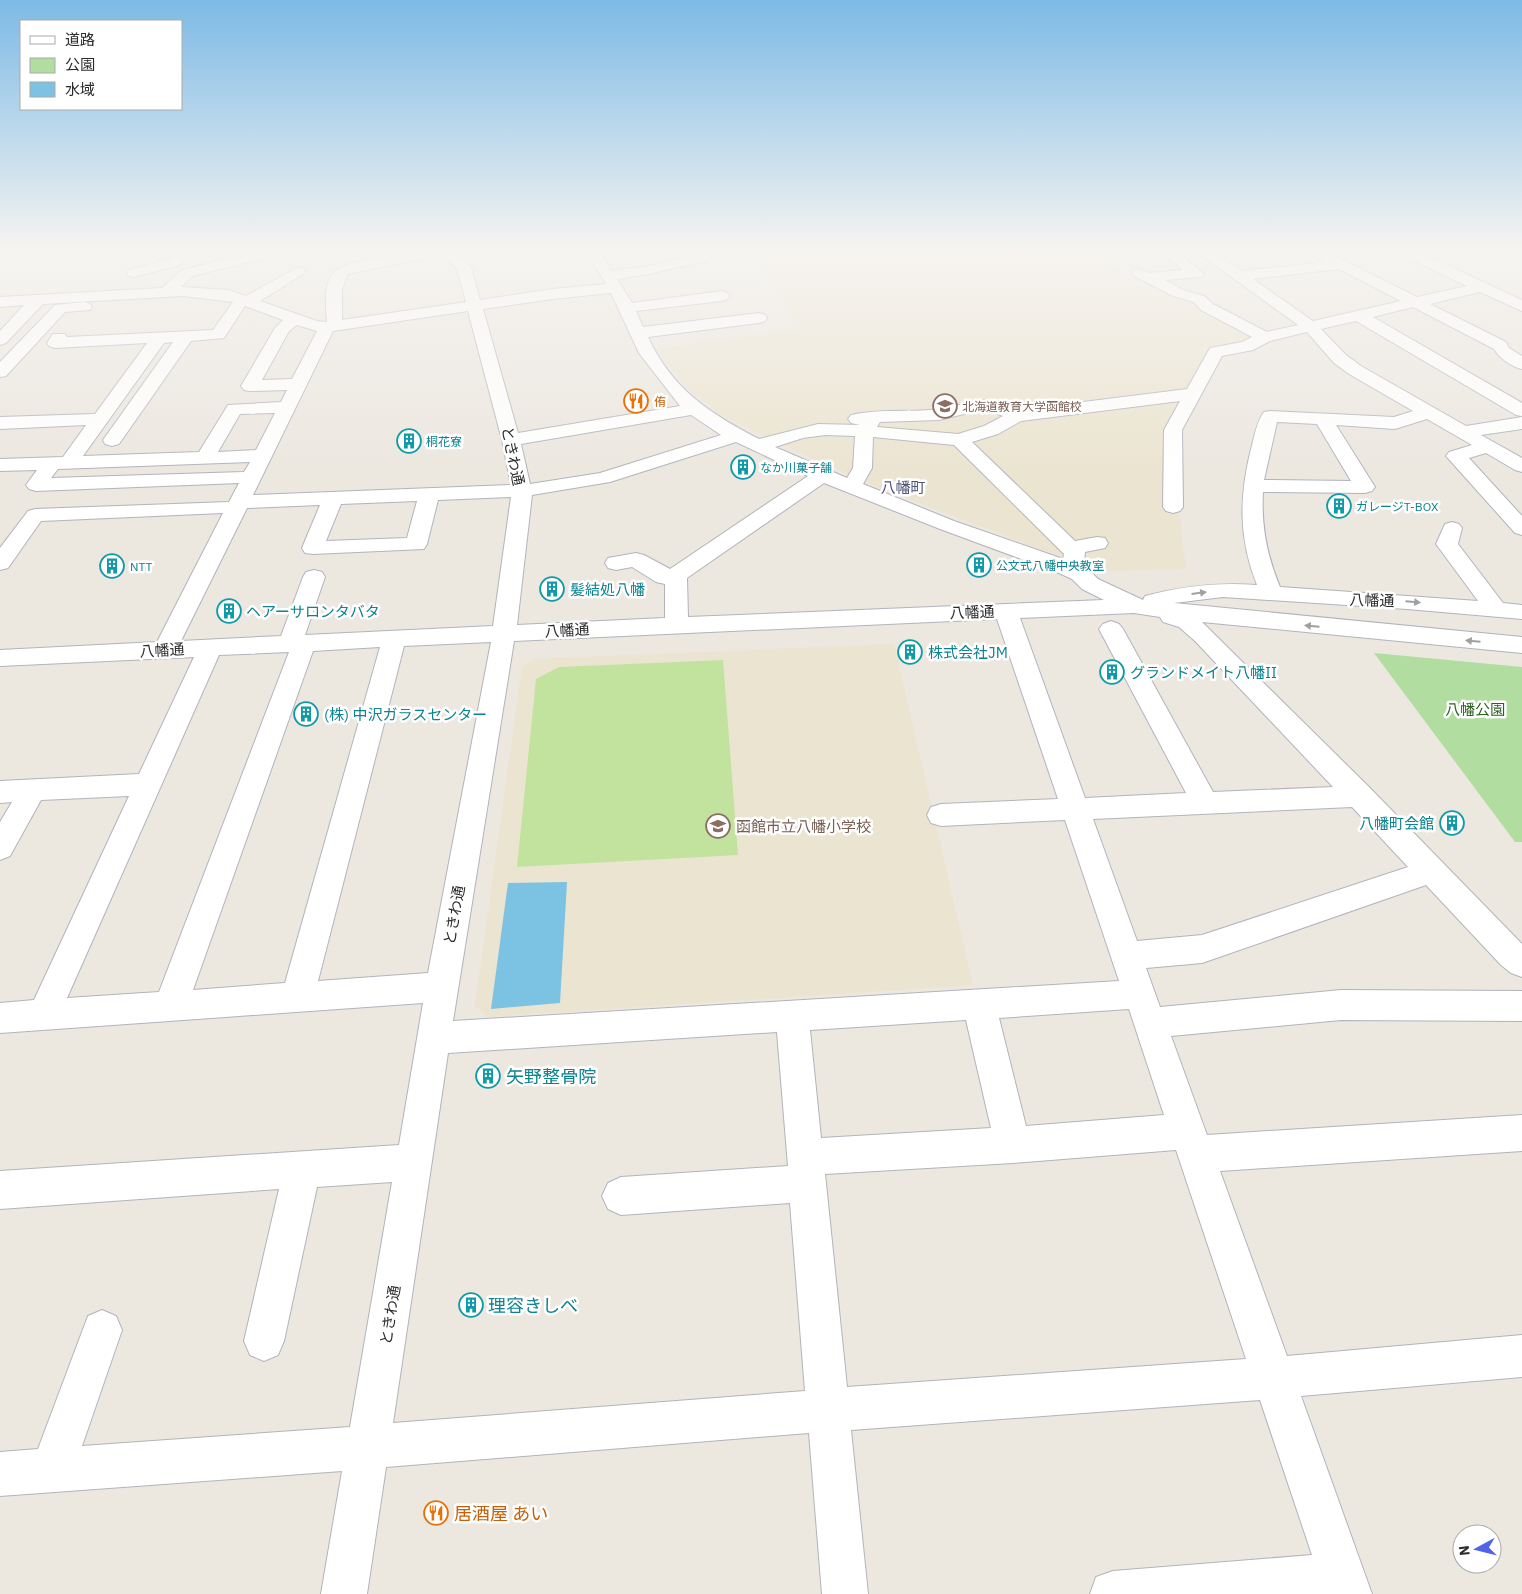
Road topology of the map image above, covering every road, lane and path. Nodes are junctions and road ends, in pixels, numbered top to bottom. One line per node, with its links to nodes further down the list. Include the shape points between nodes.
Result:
1 (18, 321): 24 (street)
2 (48, 321): 25 (street)
3 (229, 321): 20 (street, via 218,335)
4 (292, 321): 29 (street, via 283,328 250,386)
5 (302, 321): 16 (street)
6 (331, 321): 16 (street)
7 (362, 321): 16 (street)
8 (478, 321): 44 (street, ときわ通)
9 (632, 321): 18 (street)
10 (731, 321): 18 (street)
11 (1236, 321): 22 (street)
12 (1304, 321): 17 (street)
13 (1330, 321): 17 (street)
14 (1369, 321): 33 (street)
15 (1452, 321): 27 (street, via 1500,346)
16 (331, 326): 29 (street)
17 (1310, 326): 22 (street); 34 (street, via 1340,359 1355,370)
18 (637, 333): 32 (street, via 659,370)
19 (117, 336): 23 (street)
20 (186, 336): 21 (street); 46 (street, via 117,440)
21 (160, 337): 23 (street, via 55,343); 37 (street)
22 (1265, 337): 30 (street, via 1246,346 1216,352)
23 (59, 338): 25 (street)
24 (0, 340)
25 (28, 342): 26 (street); 28 (street)
26 (0, 348)
27 (1522, 364)
28 (0, 372)
29 (298, 384): 31 (street)
30 (1192, 394): 36 (street); 62 (street, via 1173,430)
31 (288, 407): 49 (street); 50 (street, via 234,410)
32 (694, 409): 43 (street); 44 (street)
33 (1522, 411)
34 (1429, 412): 38 (street, via 1395,423); 42 (street)
35 (941, 415): 36 (street, via 985,405 997,406); 41 (street); 45 (street)
36 (1016, 416): 45 (street, via 991,430)
37 (100, 420): 39 (street); 46 (street)
38 (1323, 420): 57 (street, via 1270,416); 57 (street, via 1364,487)
39 (0, 423)
40 (1522, 423): 42 (street)
41 (870, 424): 45 (street, via 931,440); 47 (street, via 824,428); 56 (street, via 862,445 861,475)
42 (1462, 432): 48 (street)
43 (736, 436): 47 (street); 58 (street, via 603,478)
44 (511, 440): 58 (street, ときわ通)
45 (959, 440): 66 (street)
46 (84, 441): 51 (street)
47 (758, 446): 54 (street)
48 (1489, 446): 53 (street); 64 (street, via 1456,456)
49 (263, 456): 50 (street); 61 (street)
50 (205, 458): 51 (street)
51 (60, 463): 52 (street); 55 (street, via 36,485)
52 (0, 466)
53 (1522, 466)
54 (822, 475): 56 (street); 69 (street)
55 (240, 477)
56 (850, 486): 66 (street, via 947,525)
57 (1252, 486): 71 (street, via 1252,533)
58 (522, 491): 59 (street); 78 (street, ときわ通)
59 (429, 495): 60 (street); 60 (street, via 416,544 313,548)
60 (332, 498): 61 (street)
61 (232, 505): 67 (street, via 34,515); 83 (street)
62 (1173, 507)
63 (1452, 528): 73 (street, via 1447,544)
64 (1522, 529)
65 (1097, 543): 66 (street)
66 (1068, 558): 72 (street, via 1090,584)
67 (0, 563)
68 (616, 563): 69 (street, via 636,560 664,577)
69 (676, 575): 76 (street)
70 (314, 576): 80 (street)
71 (1271, 593): 72 (street, 八幡通, one-way to 71, via 1179,595 1223,590); 73 (street, 八幡通, one-way to 73)
72 (1134, 606): 74 (street, 八幡通); 81 (street, 八幡通, one-way to 72); 88 (street, via 1187,622 1204,635)
73 (1496, 610): 75 (street, 八幡通)
74 (1006, 611): 76 (street, 八幡通); 90 (street)
75 (1522, 612)
76 (677, 625): 78 (street, 八幡通)
77 (1111, 629): 89 (street)
78 (504, 634): 79 (street, 八幡通); 96 (street, ときわ通)
79 (394, 639): 80 (street, 八幡通); 97 (street)
80 (297, 644): 82 (street, 八幡通); 100 (street)
81 (1522, 645)
82 (210, 648): 83 (street, 八幡通); 85 (street)
83 (165, 650): 84 (street, 八幡通)
84 (0, 658)
85 (149, 784): 86 (street); 102 (street)
86 (32, 791): 87 (street); 92 (street)
87 (0, 792)
88 (1360, 796): 89 (street); 95 (street)
89 (1205, 804): 90 (street)
90 (1075, 809): 91 (street); 94 (street)
91 (941, 815)
92 (0, 848)
93 (1418, 876): 94 (street, via 1202,948)
94 (1126, 956): 101 (street)
95 (1522, 963)
96 (442, 987): 97 (street); 105 (street, ときわ通)
97 (297, 998): 100 (street)
98 (979, 1005): 101 (street); 103 (street); 108 (street)
99 (1522, 1006): 101 (street)
100 (170, 1007): 102 (street)
101 (1145, 1008): 107 (street)
102 (44, 1014): 104 (street)
103 (792, 1016): 105 (street); 111 (street)
104 (0, 1018)
105 (435, 1038): 109 (street, ときわ通)
106 (1522, 1133): 107 (street)
107 (1192, 1143): 108 (street); 117 (street)
108 (1012, 1145): 111 (street)
109 (415, 1162): 110 (street); 119 (street, ときわ通)
110 (302, 1169): 112 (street); 115 (street)
111 (806, 1170): 113 (street); 118 (street)
112 (0, 1190)
113 (621, 1196)
114 (102, 1330): 120 (street)
115 (264, 1341)
116 (1522, 1356): 117 (street)
117 (1274, 1378): 118 (street); 122 (street)
118 (828, 1410): 119 (street); 124 (street)
119 (368, 1447): 120 (street); 123 (street, ときわ通)
120 (52, 1470): 121 (street)
121 (0, 1474)
122 (1346, 1585): 125 (street)
123 (344, 1594)
124 (845, 1594)
125 (1113, 1594)

